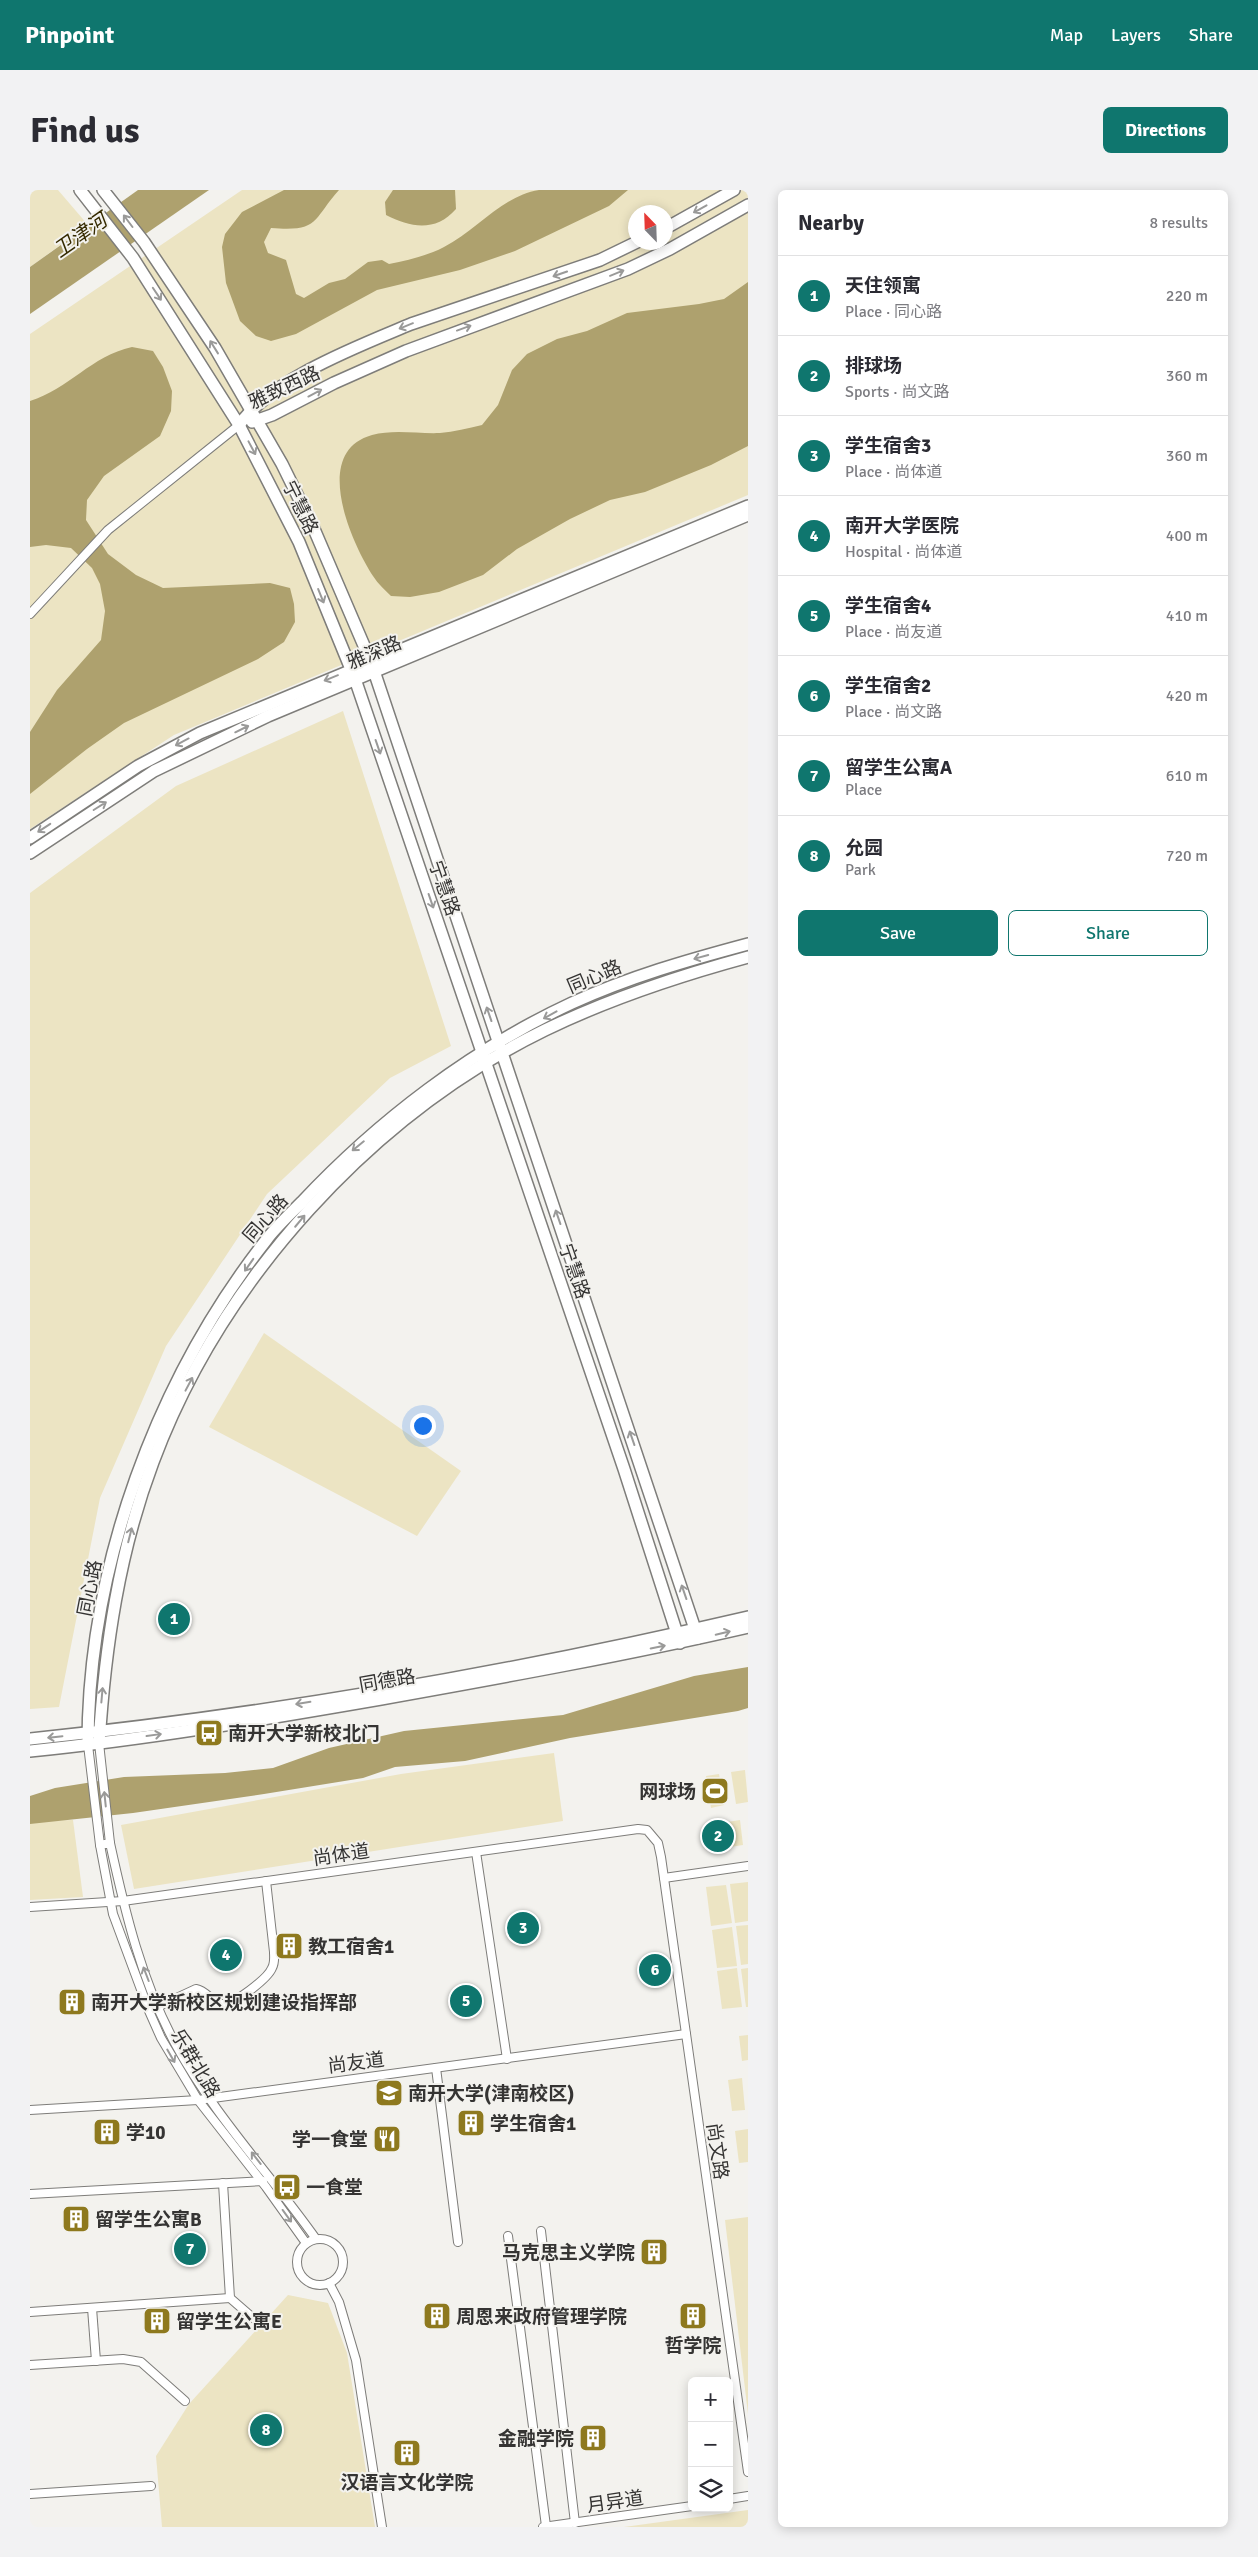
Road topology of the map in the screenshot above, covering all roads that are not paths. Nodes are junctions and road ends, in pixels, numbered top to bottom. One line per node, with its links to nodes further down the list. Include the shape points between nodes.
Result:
1 (80, 190): 9 (main road, 宁慧路, one-way to 9, via 130,254 228,406)
2 (103, 190): 7 (main road, 宁慧路, one-way to 2, via 144,242)
3 (734, 190): 5 (main road, one-way to 5)
4 (748, 205): 9 (main road, 雅致西路, one-way to 4, via 272,416 406,350 628,269)
5 (673, 224)
6 (628, 246): 8 (main road, 雅致西路, one-way to 8, via 600,260 412,324 345,353)
7 (239, 389): 8 (main road, via 256,398); 9 (main road, 宁慧路)
8 (273, 392): 9 (main road, 雅致西路)
9 (250, 418): 12 (street, via 108,530); 13 (main road, 宁慧路, via 282,464 314,529); 14 (main road, 宁慧路, one-way to 14)
10 (748, 506): 13 (main road, 雅深路)
11 (748, 515): 13 (main road, 雅深路)
12 (30, 614)
13 (372, 666): 14 (main road, 雅深路); 19 (main road, 宁慧路, one-way to 13)
14 (353, 675): 15 (main road, 雅深路, one-way to 15, via 200,733 138,766); 16 (main road, 雅深路, one-way to 14, via 154,771); 20 (main road, 宁慧路, one-way to 20)
15 (30, 838)
16 (30, 853)
17 (748, 944): 19 (main road, 同心路, one-way to 19, via 622,982 570,1004)
18 (748, 957): 19 (main road, 同心路, via 642,988)
19 (501, 1048): 20 (main road, 同心路); 23 (main road, 宁慧路, one-way to 19)
20 (485, 1058): 24 (main road, 宁慧路); 25 (main road, 同心路, via 412,1102 343,1158 268,1238 196,1345 169,1396 143,1461 114,1551 96,1643)
21 (748, 1617): 23 (main road, 同德路)
22 (748, 1627): 23 (main road, 同德路, one-way to 22)
23 (697, 1634): 24 (main road, 同德路)
24 (679, 1638): 25 (main road, 同德路)
25 (94, 1738): 26 (main road, 同德路, one-way to 26); 27 (main road, 同德路); 29 (street, 乐群北路, one-way to 25, via 103,1776); 30 (street, 乐群北路, via 92,1778)
26 (30, 1739)
27 (30, 1751)
28 (654, 1835): 31 (street, 尚体道, via 648,1830 638,1829); 33 (street, 尚文路, via 662,1858)
29 (110, 1843): 30 (street); 35 (street, 乐群北路)
30 (100, 1845): 36 (street, 乐群北路)
31 (476, 1852): 34 (street, 尚体道); 41 (street)
32 (748, 1866): 33 (street)
33 (664, 1878): 40 (street, 尚文路)
34 (266, 1881): 35 (street, 尚体道); 38 (street, via 274,1952 269,1973 238,2000 225,2005 203,1990 196,1989)
35 (122, 1901): 36 (street, 尚体道); 38 (street, 乐群北路, one-way to 35)
36 (111, 1902): 37 (street, 尚体道); 39 (street, 乐群北路, via 128,1959)
37 (30, 1906)
38 (159, 2006): 39 (street); 43 (street, 乐群北路, via 175,2044)
39 (149, 2011): 44 (street, 乐群北路, one-way to 44, via 161,2038)
40 (686, 2034): 41 (street, 尚友道); 63 (street, 尚文路)
41 (507, 2059): 42 (street, 尚友道)
42 (436, 2068): 43 (street, 尚友道); 53 (street)
43 (209, 2098): 44 (street, 尚友道); 46 (street, 乐群北路, one-way to 43)
44 (198, 2100): 45 (street, 尚友道); 47 (street, 乐群北路)
45 (30, 2110)
46 (273, 2180): 47 (street); 52 (street, 乐群北路)
47 (261, 2181): 48 (street); 54 (street, 乐群北路, one-way to 54)
48 (223, 2183): 49 (street); 56 (street)
49 (30, 2194)
50 (541, 2231): 69 (street)
51 (508, 2236): 70 (street)
52 (316, 2239): 54 (street); 55 (street, via 336,2245 343,2257 339,2276)
53 (458, 2242)
54 (306, 2243): 55 (street, via 298,2254 300,2274 310,2283)
55 (329, 2284): 71 (street, via 356,2360)
56 (230, 2298): 57 (street); 59 (street)
57 (92, 2308): 58 (street); 60 (street)
58 (30, 2312)
59 (253, 2318)
60 (96, 2361): 61 (street); 62 (street, via 123,2359 141,2362)
61 (30, 2365)
62 (185, 2401)
63 (748, 2472)
64 (151, 2486): 65 (street)
65 (30, 2494)
66 (748, 2496): 67 (street)
67 (733, 2498)
68 (688, 2507): 69 (street, 月异道)
69 (575, 2522): 70 (street, 月异道)
70 (546, 2526): 72 (street, 月异道)
71 (382, 2527)
72 (542, 2527)

